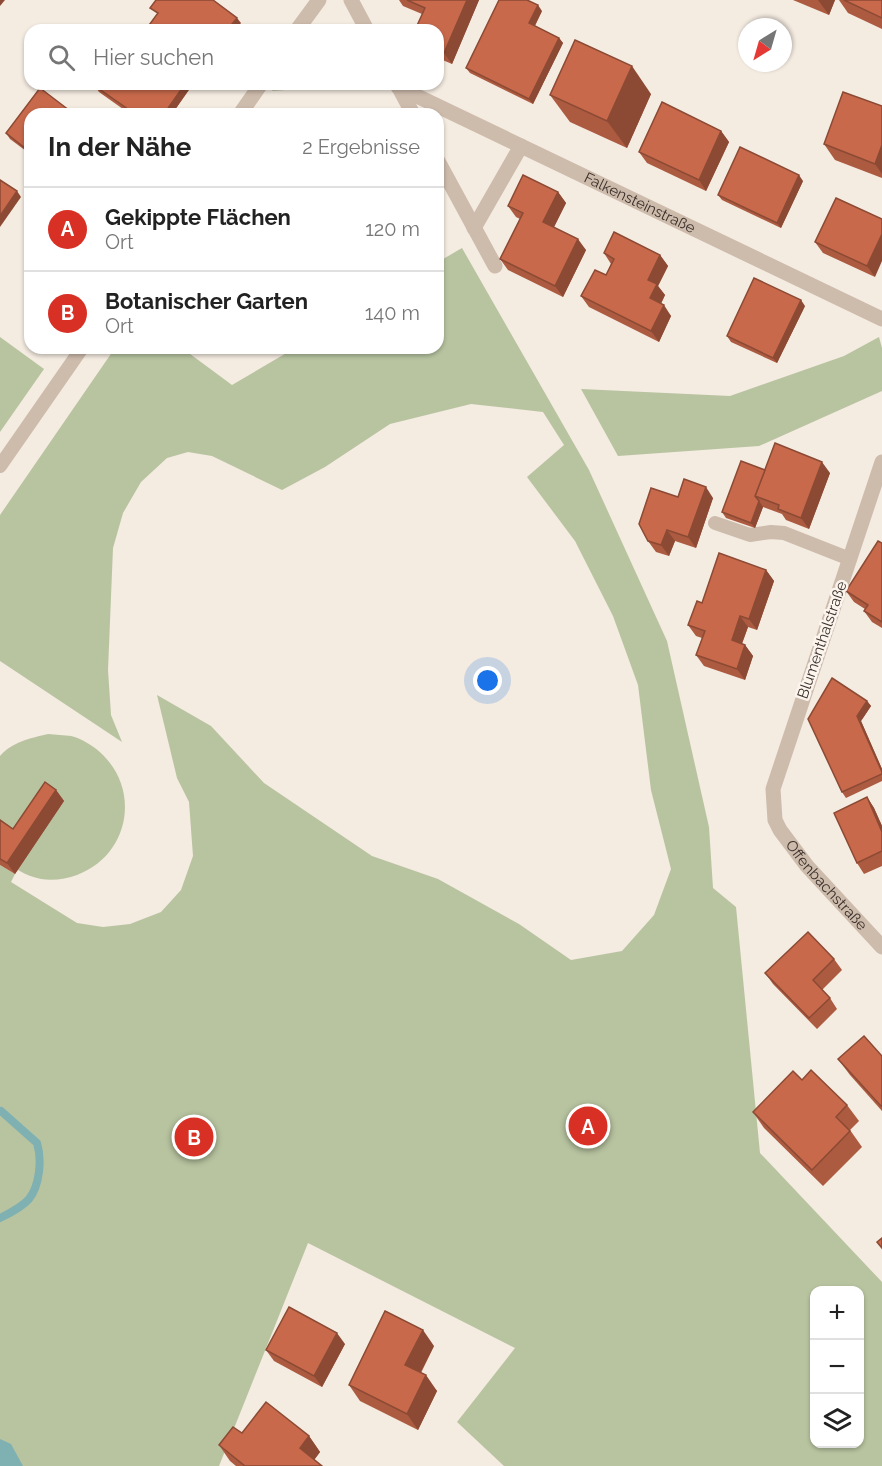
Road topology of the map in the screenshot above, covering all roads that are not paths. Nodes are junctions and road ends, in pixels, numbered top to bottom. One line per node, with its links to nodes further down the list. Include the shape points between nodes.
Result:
1 (319, 0): 3 (street)
2 (351, 0): 4 (street)
3 (301, 24)
4 (364, 24)
5 (257, 90): 8 (street)
6 (400, 90): 9 (street)
7 (407, 90): 11 (street, Falkensteinstraße)
8 (244, 108)
9 (410, 108)
10 (444, 108): 12 (street, Falkensteinstraße)
11 (444, 108)
12 (521, 146): 14 (street); 16 (street, Falkensteinstraße)
13 (444, 172): 14 (street)
14 (474, 228): 15 (street)
15 (495, 266)
16 (882, 319)
17 (78, 354): 19 (lane)
18 (882, 462): 21 (street, Blumenthalstraße)
19 (0, 466)
20 (715, 523): 21 (lane, via 750,535 784,533)
21 (850, 559): 22 (street, Blumenthalstraße, via 773,789)
22 (775, 820): 23 (street, Offenbachstraße, via 807,866)
23 (882, 947)

